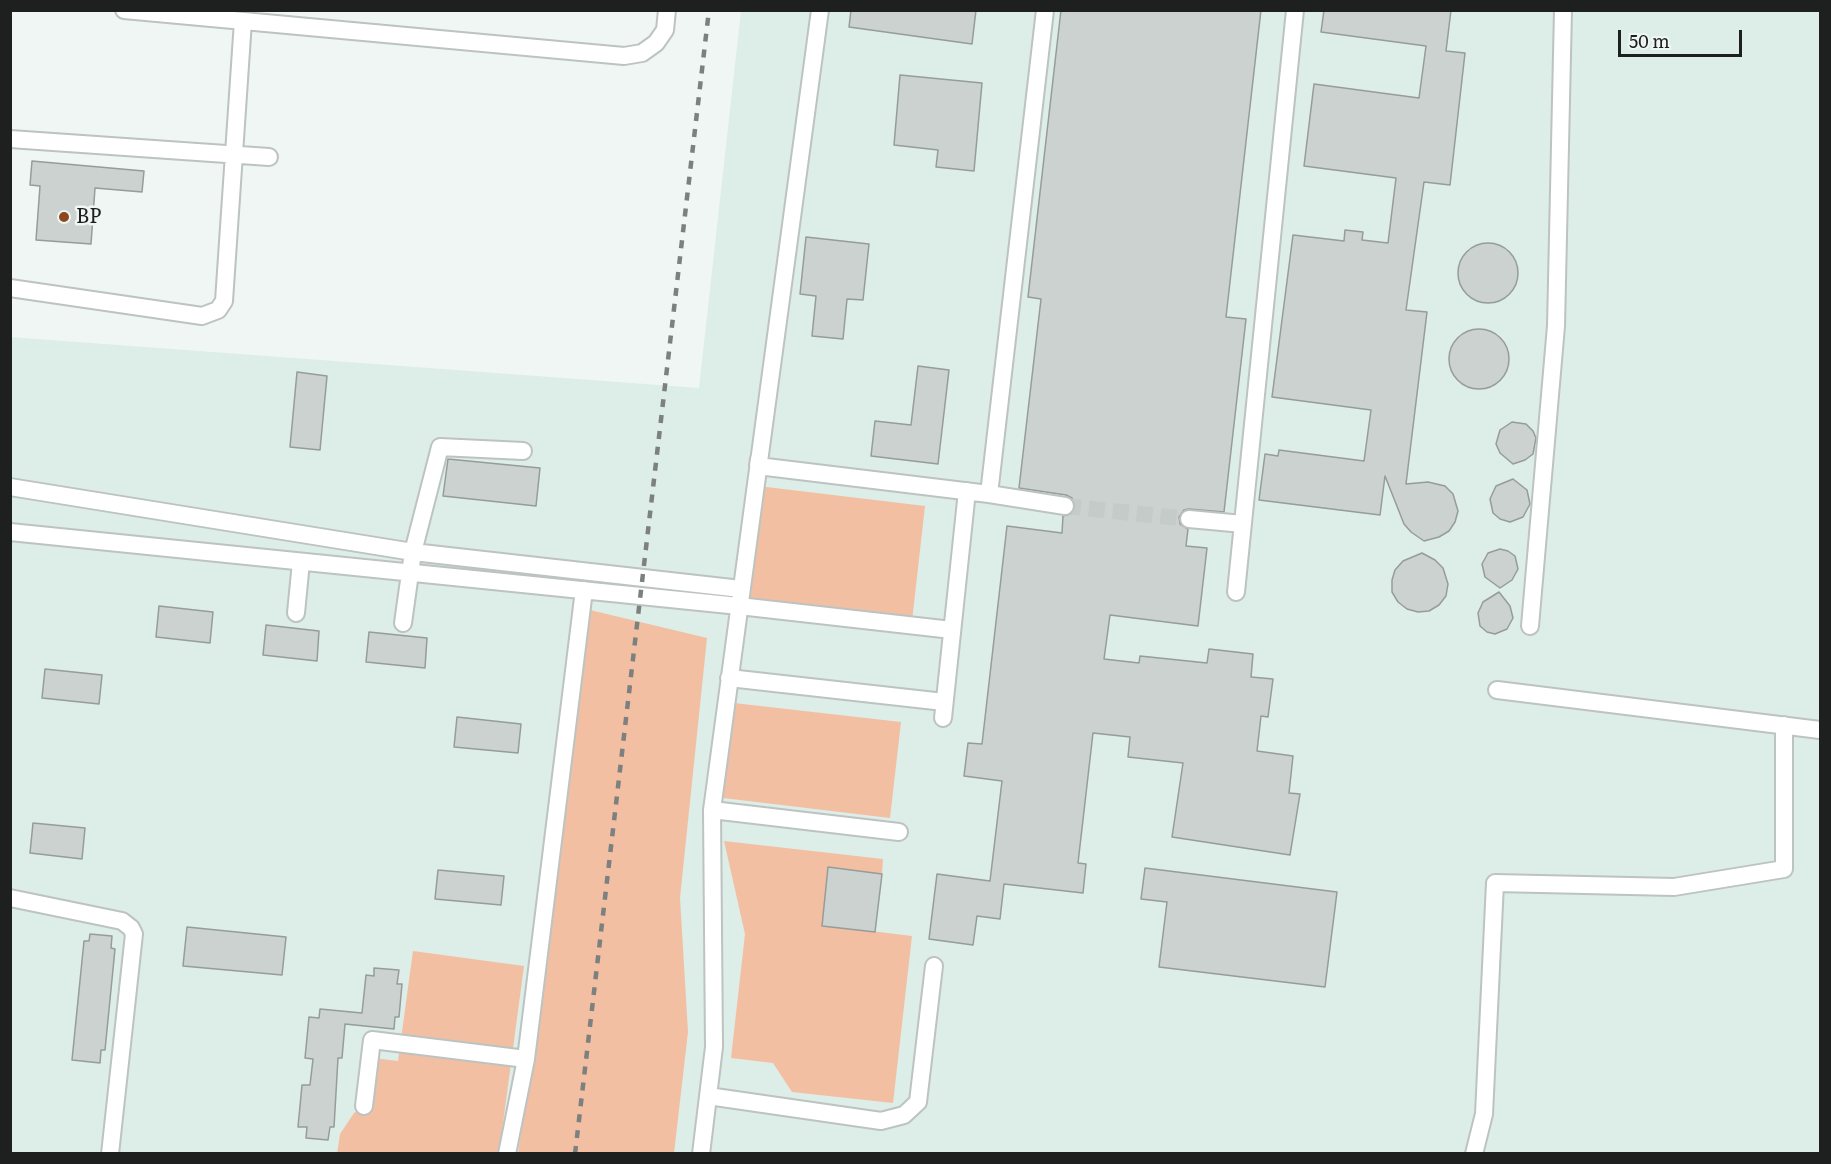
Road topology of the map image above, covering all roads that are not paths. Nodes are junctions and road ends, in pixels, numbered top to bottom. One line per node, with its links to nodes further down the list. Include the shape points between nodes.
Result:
1 (124, 10): 7 (street)
2 (667, 10): 7 (street, via 665,30 656,43 642,52 624,56)
3 (820, 10): 13 (street)
4 (1045, 10): 16 (street)
5 (1295, 10): 19 (street)
6 (1563, 10): 29 (street, via 1557,326)
7 (243, 21): 9 (street)
8 (10, 139): 9 (street)
9 (234, 154): 10 (street); 11 (street, via 224,301 213,313 202,316)
10 (269, 157)
11 (10, 288)
12 (523, 451): 21 (street, via 440,447)
13 (759, 459): 15 (street, via 758,466); 26 (street)
14 (10, 487): 21 (street)
15 (968, 491): 16 (street); 30 (street)
16 (988, 494): 17 (street)
17 (1065, 506)
18 (1189, 519): 19 (street)
19 (1243, 524): 25 (street)
20 (10, 532): 22 (street)
21 (413, 552): 23 (street); 26 (street)
22 (301, 562): 23 (street); 27 (street)
23 (410, 573): 24 (street); 28 (street)
24 (584, 590): 26 (street); 39 (street)
25 (1236, 592)
26 (740, 597): 30 (street); 31 (street)
27 (296, 613)
28 (403, 623)
29 (1530, 626)
30 (952, 630): 31 (street, via 943,710)
31 (729, 678): 35 (street)
32 (1497, 690): 33 (street)
33 (1784, 725): 34 (street); 45 (street, via 1784,869 1674,887 1495,883 1484,1114)
34 (1821, 730)
35 (712, 810): 36 (street); 40 (street, via 714,1047)
36 (899, 832)
37 (10, 898): 42 (street, via 122,921 134,934)
38 (934, 966): 40 (street, via 918,1102 903,1115 881,1121)
39 (526, 1059): 41 (street, via 372,1040); 43 (street)
40 (708, 1096): 44 (street)
41 (364, 1106)
42 (110, 1154)
43 (507, 1154)
44 (701, 1154)
45 (1474, 1154)

